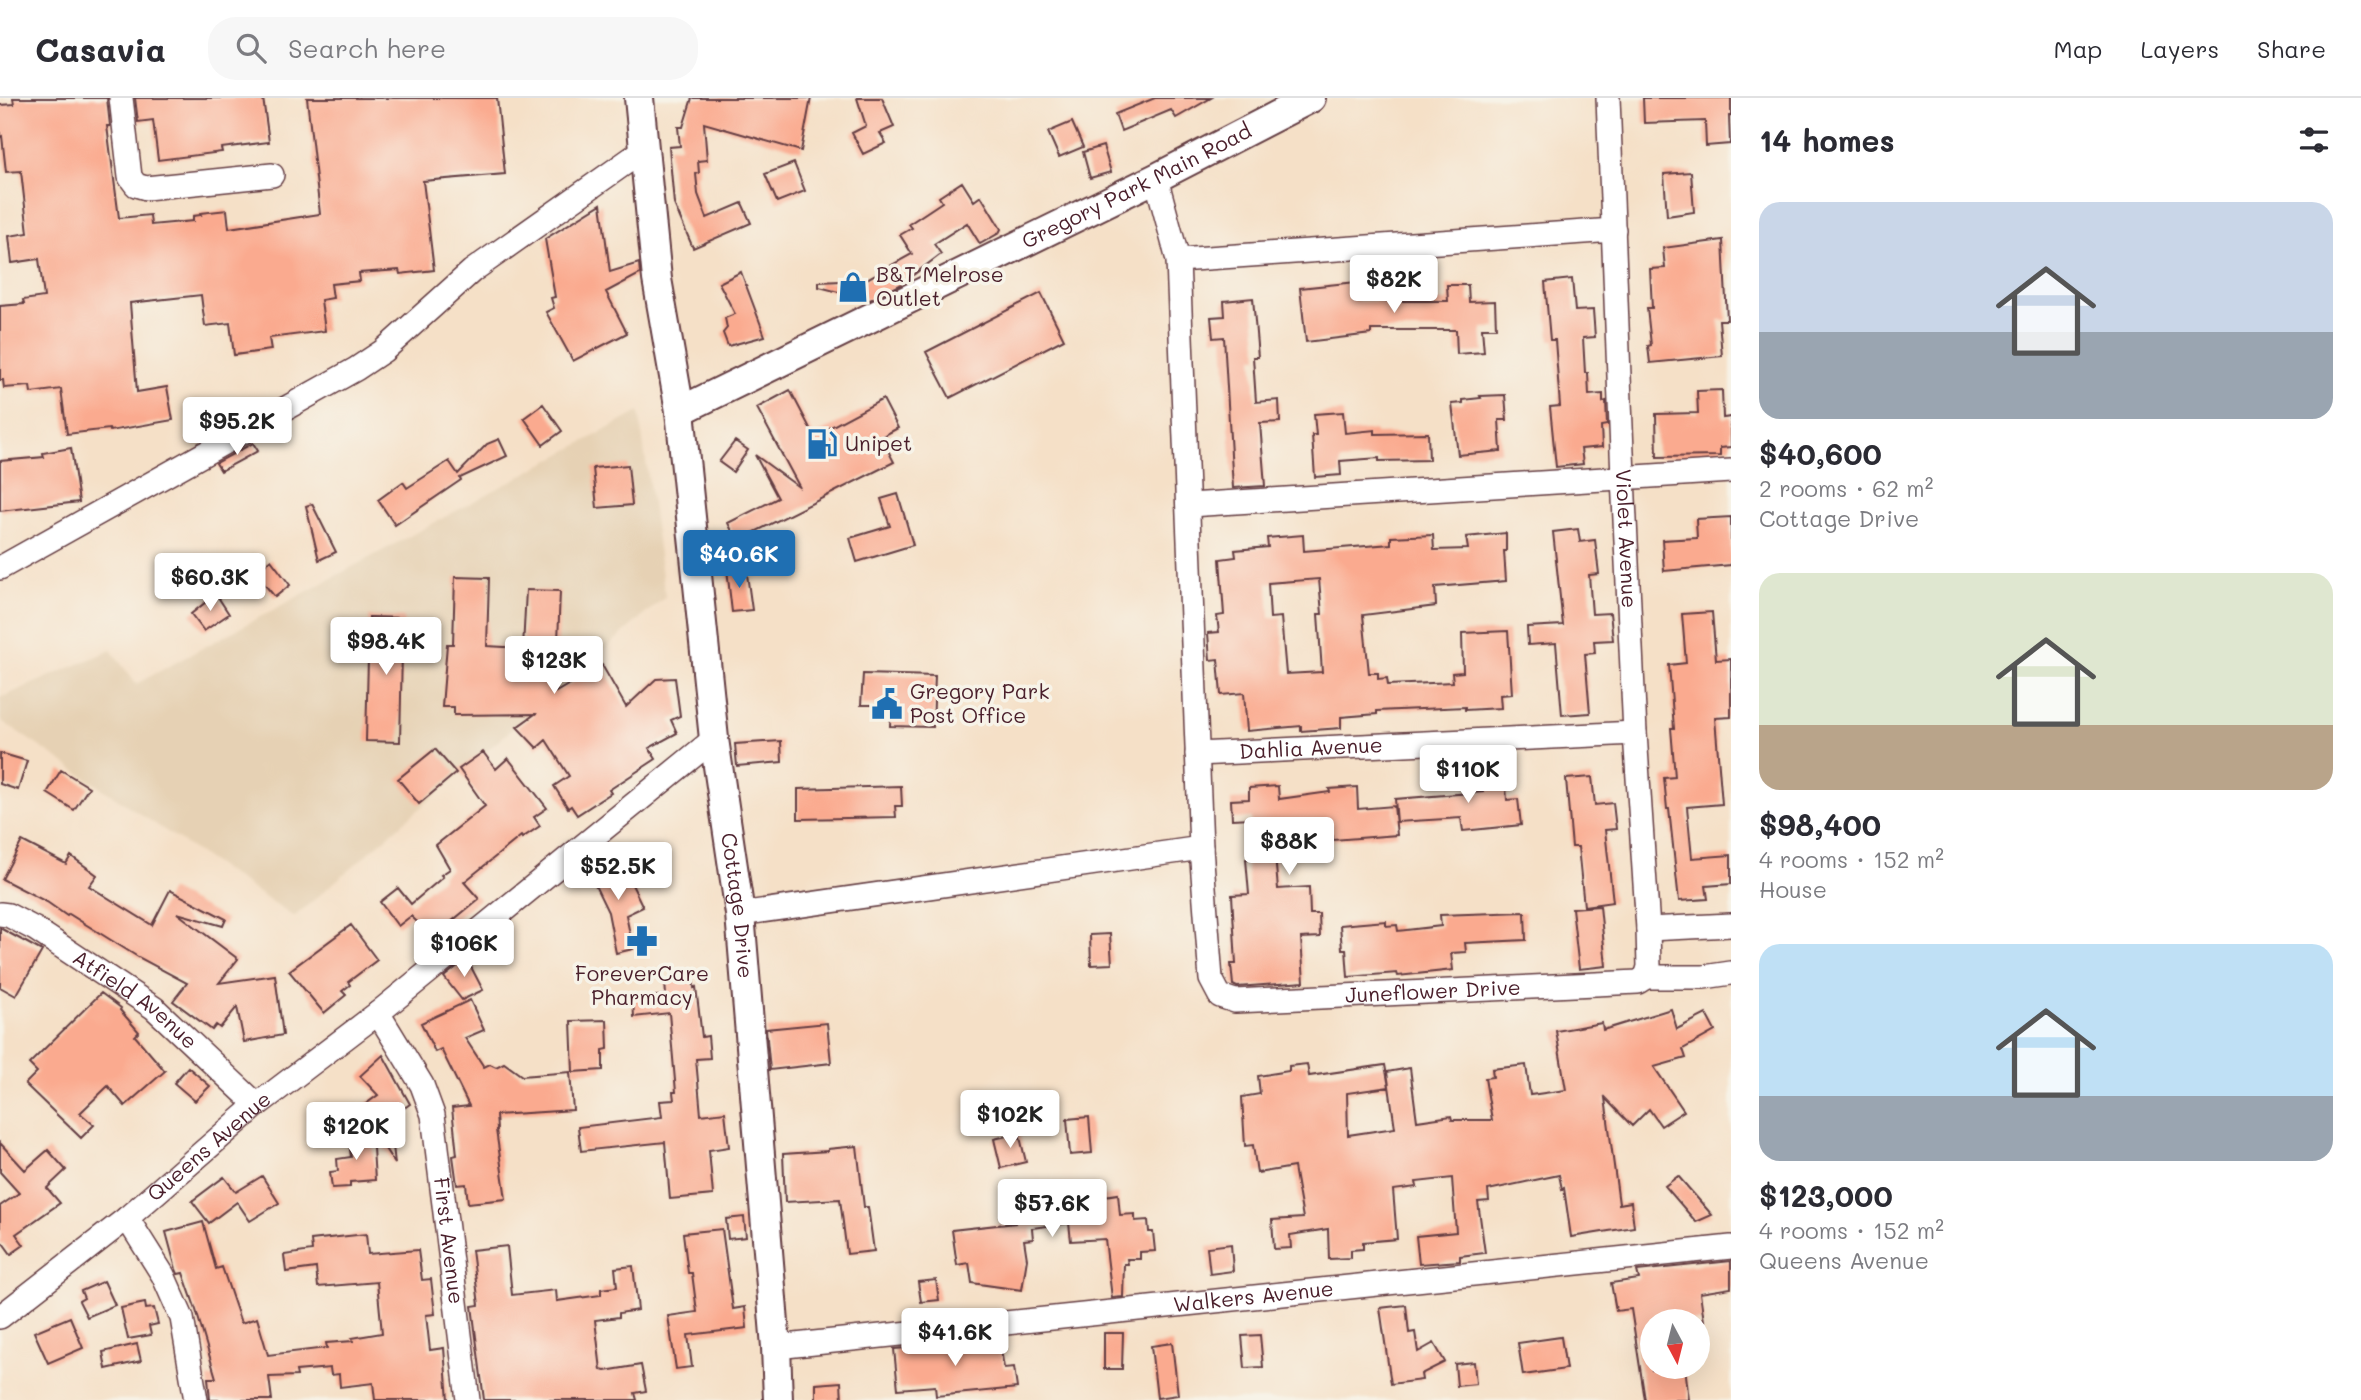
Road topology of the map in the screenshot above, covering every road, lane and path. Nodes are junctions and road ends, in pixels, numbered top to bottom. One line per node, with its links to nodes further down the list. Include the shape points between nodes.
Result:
1 (121, 98): 6 (street, via 130,177 136,184 146,188)
2 (1311, 98): 7 (street, Gregory Park Main Road)
3 (1608, 98): 8 (street, Violet Avenue)
4 (643, 103): 5 (street)
5 (645, 149): 10 (street, via 657,279); 14 (street, via 472,271 390,345 356,369)
6 (272, 175)
7 (1156, 178): 9 (street); 10 (street, Gregory Park Main Road)
8 (1614, 230): 9 (street); 12 (street, Violet Avenue)
9 (1178, 260): 13 (street)
10 (680, 411): 16 (street, Cottage Drive)
11 (1731, 471): 12 (street)
12 (1623, 477): 13 (street); 15 (street, Violet Avenue)
13 (1189, 505): 17 (street)
14 (0, 568)
15 (1635, 733): 17 (street, Dahlia Avenue); 22 (street, Violet Avenue)
16 (714, 739): 20 (street, Cottage Drive); 25 (street, Queens Avenue)
17 (1197, 754): 18 (street)
18 (1201, 848): 20 (street); 24 (street, Juneflower Drive, via 1211,979 1220,996 1235,1001 1638,982)
19 (0, 914): 26 (street, Atfield Avenue, via 35,929 154,1008)
20 (740, 914): 30 (street, Cottage Drive)
21 (1731, 925): 22 (street)
22 (1648, 929): 24 (street, Violet Avenue)
23 (1731, 973): 24 (street, Juneflower Drive)
24 (1646, 977)
25 (378, 1013): 26 (street, Queens Avenue); 32 (street, First Avenue, via 422,1085 433,1115)
26 (257, 1105): 27 (street, Queens Avenue)
27 (127, 1218): 29 (street, Queens Avenue); 31 (street, via 163,1275 182,1318)
28 (1731, 1247): 30 (street, Walkers Avenue)
29 (0, 1317)
30 (776, 1347): 33 (street, Cottage Drive)
31 (196, 1400)
32 (468, 1400)
33 (778, 1400)

